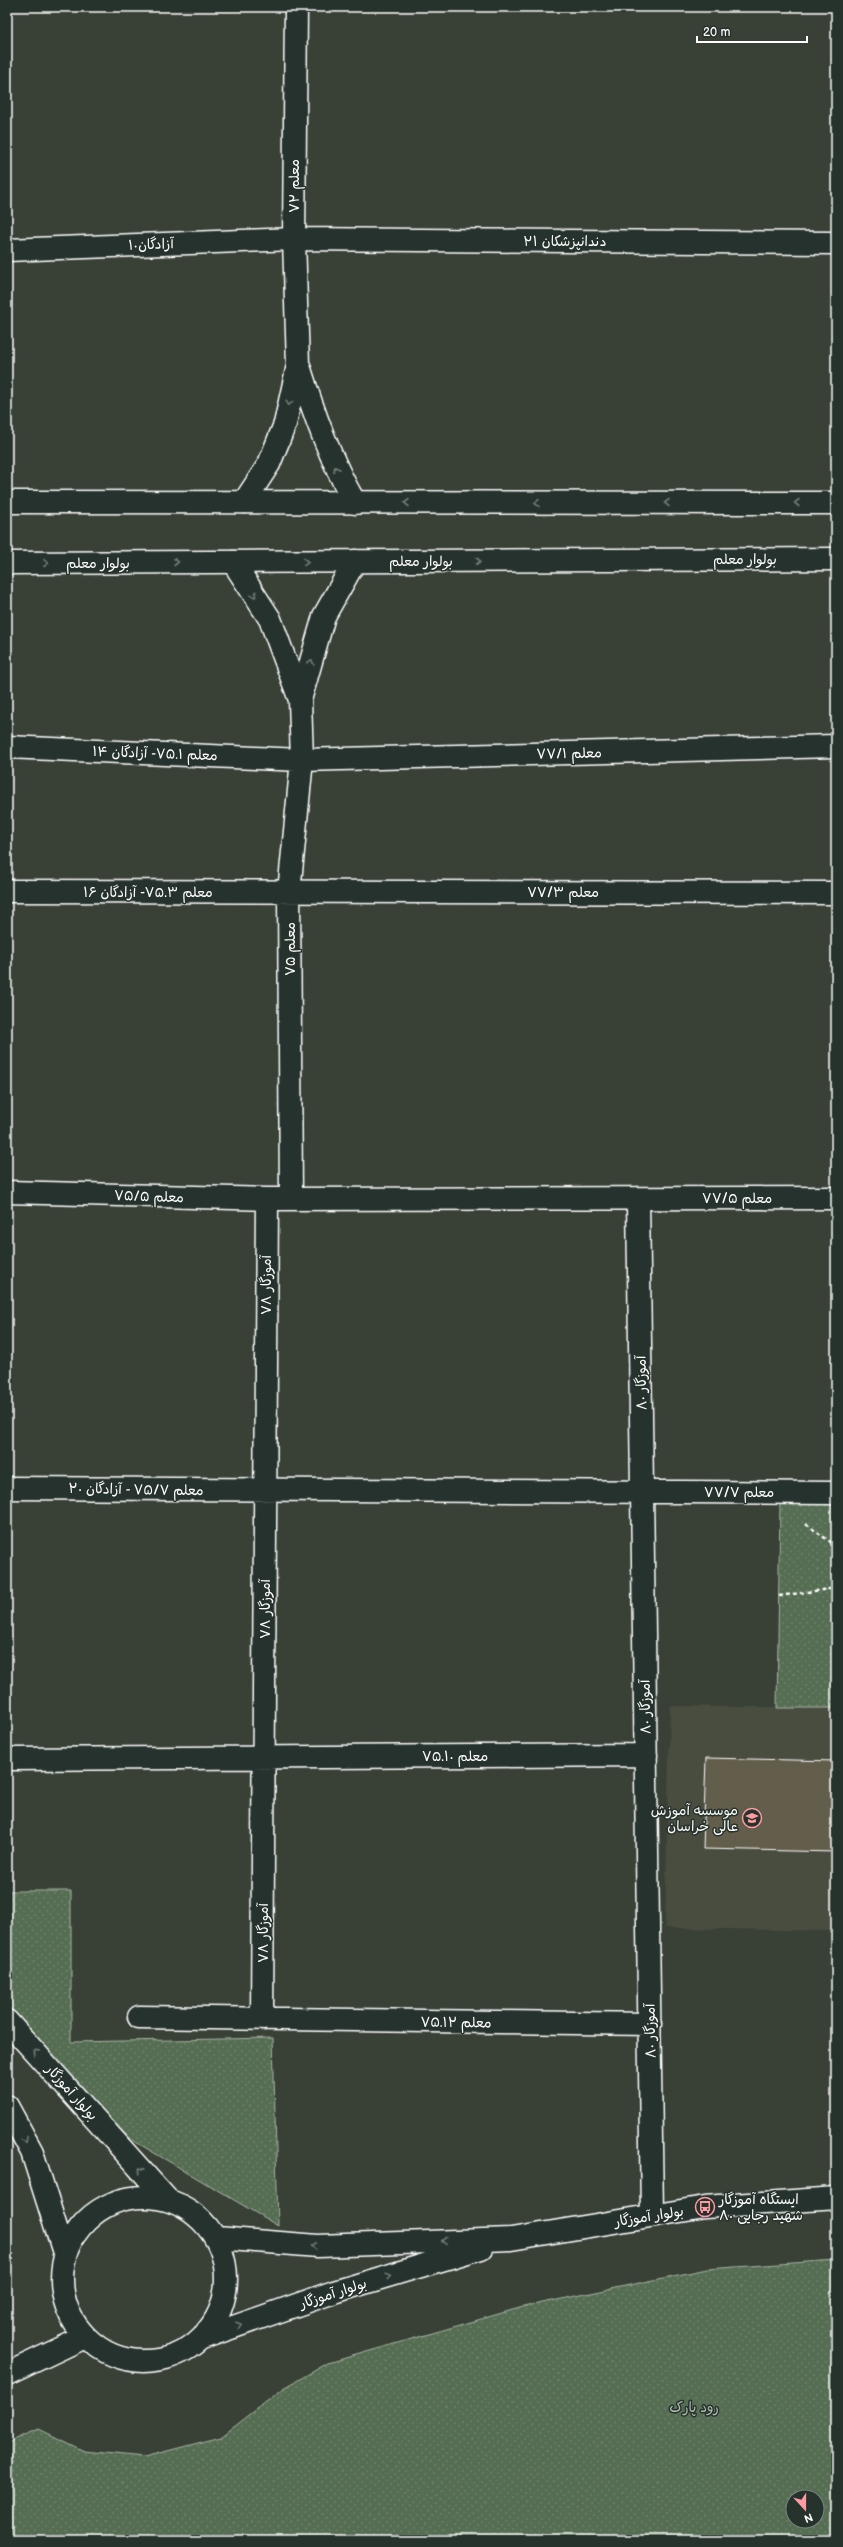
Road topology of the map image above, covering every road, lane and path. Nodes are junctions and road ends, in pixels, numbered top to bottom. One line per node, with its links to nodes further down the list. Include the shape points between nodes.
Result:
1 (296, 7): 2 (street, معلم ۷۲)
2 (294, 239): 3 (street, دندانپزشکان ۲۱); 4 (street, آزادگان۱۰); 5 (street, معلم ۷۲)
3 (836, 243)
4 (7, 250)
5 (298, 365): 7 (street, one-way to 7, via 284,424 269,464); 8 (street, one-way to 5, via 316,422)
6 (7, 502): 7 (street)
7 (244, 502): 8 (street)
8 (355, 503): 9 (street, one-way to 8)
9 (836, 503)
10 (836, 559): 11 (street, بولوار معلم, one-way to 10)
11 (355, 561): 12 (street, بولوار معلم, one-way to 11); 14 (street, one-way to 11, via 324,616)
12 (233, 562): 13 (street, بولوار معلم, one-way to 12); 14 (street, one-way to 14, via 270,619)
13 (7, 563)
14 (300, 700): 17 (street, معلم ۷۵)
15 (836, 746): 17 (street, معلم ۷۷/۱)
16 (7, 747): 17 (street, معلم ۷۵.۱- آزادگان ۱۴)
17 (302, 760): 19 (street, معلم ۷۵)
18 (7, 892): 19 (street, معلم ۷۵.۳- آزادگان ۱۶)
19 (289, 892): 20 (street, معلم ۷۷/۳); 25 (street, معلم ۷۵)
20 (836, 893)
21 (7, 1192): 24 (street, معلم ۷۵/۵)
22 (638, 1198): 23 (street, معلم ۷۷/۵); 25 (street, معلم ۷۷/۵); 28 (street, آموزگار ۸۰)
23 (836, 1198)
24 (267, 1199): 25 (street, معلم ۷۵/۵); 27 (street, آموزگار ۷۸)
25 (291, 1199)
26 (7, 1488): 27 (street, معلم ۷۵/۷ - آزادگان ۲۰)
27 (265, 1490): 28 (street, معلم ۷۵/۷ - آزادگان ۲۰); 33 (street, آموزگار ۷۸)
28 (642, 1492): 29 (street, معلم ۷۷/۷); 32 (street, آموزگار ۸۰)
29 (836, 1493)
30 (836, 1588): 31 (path)
31 (779, 1596)
32 (646, 1755): 33 (street, معلم ۷۵.۱۰); 38 (street, آموزگار ۸۰)
33 (264, 1758): 34 (street, معلم ۷۵.۱۰); 36 (street, آموزگار ۷۸)
34 (7, 1759)
35 (139, 2018): 36 (street, معلم ۷۵.۱۲)
36 (262, 2019): 38 (street, معلم ۷۵.۱۲)
37 (7, 2021): 41 (street, بولوار آموزگار, one-way to 37)
38 (650, 2024): 42 (street, آموزگار ۸۰)
39 (7, 2106): 45 (street, one-way to 45, via 32,2152)
40 (836, 2198): 42 (street, بولوار آموزگار, via 705,2206)
41 (167, 2199): 43 (street, via 187,2208 204,2221); 45 (street, via 146,2196 124,2199 104,2206 82,2225)
42 (652, 2215): 44 (street, بولوار آموزگار)
43 (217, 2238): 44 (street, بولوار آموزگار, one-way to 43, via 318,2246); 47 (street, via 225,2258 227,2280 224,2301 216,2321)
44 (511, 2238): 47 (street, بولوار آموزگار, one-way to 44, via 334,2292)
45 (64, 2256): 46 (street, via 64,2299 72,2319)
46 (85, 2337): 47 (street, via 102,2350 122,2359 143,2362 165,2359 185,2351); 48 (street)
47 (202, 2338)
48 (7, 2374)
49 (836, 2534): 50 (path)
50 (804, 2540)

